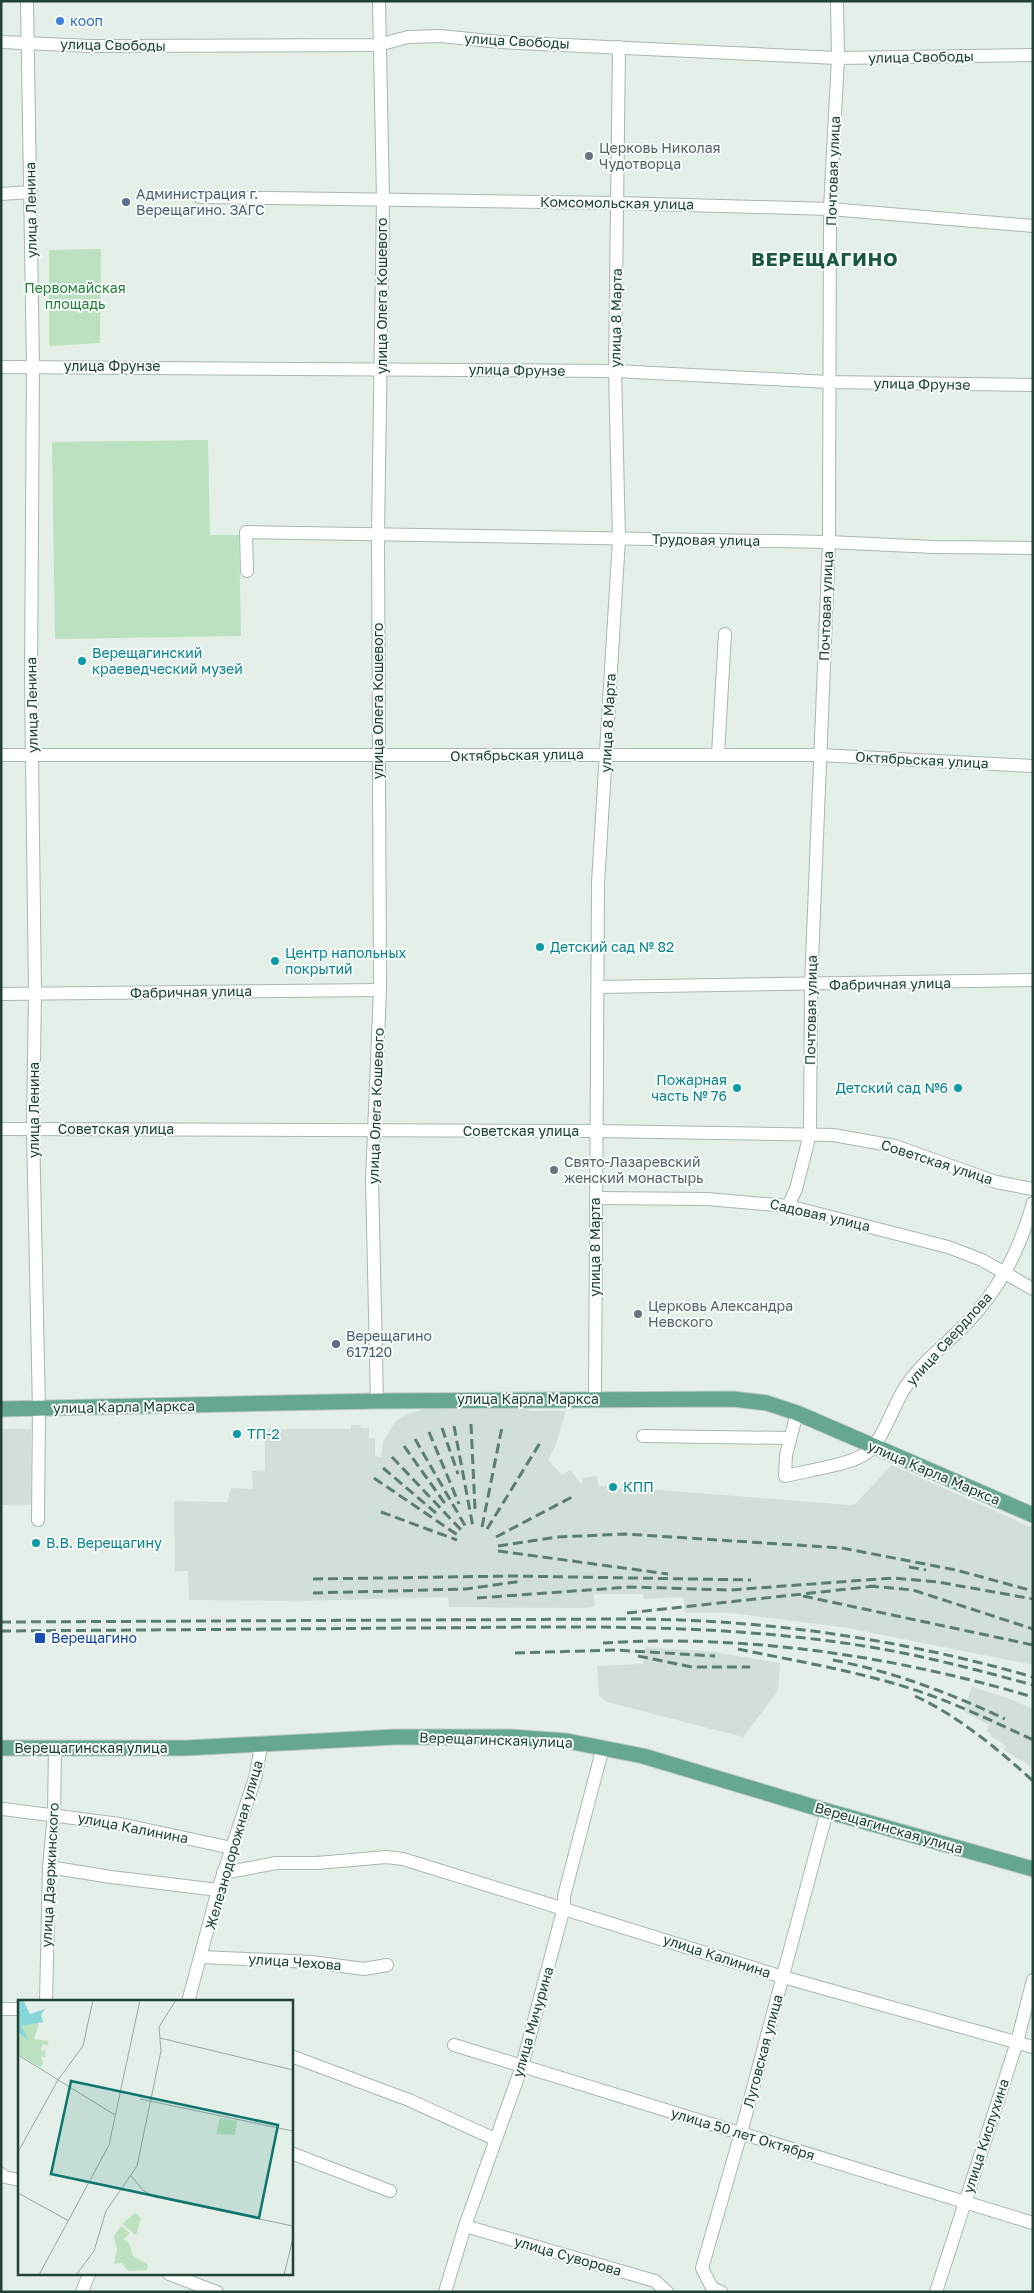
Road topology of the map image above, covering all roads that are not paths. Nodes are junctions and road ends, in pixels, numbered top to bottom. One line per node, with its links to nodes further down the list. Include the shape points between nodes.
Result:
1 (27, 1): 5 (street, улица Ленина)
2 (379, 1): 6 (street, улица Олега Кошевого)
3 (837, 1): 9 (street, Почтовая улица)
4 (1, 42): 5 (street, улица Свободы)
5 (28, 42): 6 (street, улица Свободы, via 92,46); 10 (street, улица Ленина)
6 (378, 45): 7 (street, улица Свободы, via 408,38 440,36 500,42); 13 (street, улица Олега Кошевого)
7 (619, 46): 9 (street, улица Свободы); 14 (street, улица 8 Марта)
8 (1033, 55): 9 (street, улица Свободы)
9 (838, 58): 15 (street, Почтовая улица)
10 (31, 192): 11 (street); 17 (street, улица Ленина)
11 (1, 194)
12 (200, 197): 13 (street, Комсомольская улица)
13 (383, 199): 14 (street, Комсомольская улица); 19 (street, улица Олега Кошевого)
14 (617, 203): 15 (street, Комсомольская улица); 20 (street, улица 8 Марта)
15 (830, 209): 16 (street, Комсомольская улица); 21 (street, Почтовая улица)
16 (1033, 226)
17 (33, 366): 18 (street, улица Фрунзе); 19 (street, улица Фрунзе); 29 (street, улица Ленина)
18 (1, 367)
19 (382, 368): 20 (street, улица Фрунзе); 23 (street, улица Олега Кошевого)
20 (615, 371): 21 (street, улица Фрунзе); 24 (street, улица 8 Марта)
21 (828, 382): 22 (street, улица Фрунзе); 25 (street, Почтовая улица)
22 (1033, 385)
23 (378, 535): 24 (street, Трудовая улица); 27 (street, Трудовая улица, via 246,532); 34 (street, улица Олега Кошевого)
24 (619, 539): 25 (street, Трудовая улица); 30 (street, улица 8 Марта)
25 (829, 542): 26 (street, Трудовая улица); 33 (street, Почтовая улица)
26 (1033, 548)
27 (247, 570)
28 (725, 634): 31 (street)
29 (32, 753): 32 (street, Октябрьская улица); 34 (street, Октябрьская улица); 40 (street, улица Ленина)
30 (607, 754): 31 (street, Октябрьская улица); 34 (street, Октябрьская улица); 38 (street, улица 8 Марта, via 598,883)
31 (718, 754): 33 (street, Октябрьская улица)
32 (1, 755)
33 (820, 755): 35 (street, Октябрьская улица); 37 (street, Почтовая улица)
34 (378, 757): 39 (street, улица Олега Кошевого)
35 (1033, 766)
36 (1033, 980): 37 (street, Фабричная улица)
37 (811, 985): 38 (street, Фабричная улица); 46 (street, Почтовая улица)
38 (598, 987): 45 (street, улица 8 Марта)
39 (380, 990): 40 (street, Фабричная улица); 44 (street, улица Олега Кошевого)
40 (35, 993): 41 (street, Фабричная улица); 43 (street, улица Ленина)
41 (1, 994)
42 (1, 1129): 43 (street, Советская улица)
43 (33, 1129): 44 (street, Советская улица); 56 (street, улица Ленина)
44 (376, 1131): 45 (street, Советская улица); 54 (street, улица Олега Кошевого, via 372,1188)
45 (597, 1131): 46 (street, Советская улица); 48 (street, улица 8 Марта)
46 (810, 1134): 47 (street, Советская улица, via 895,1146 989,1180); 50 (street, Почтовая улица, via 796,1189)
47 (1033, 1189)
48 (596, 1198): 50 (street, Садовая улица, via 698,1198); 53 (street, улица 8 Марта)
49 (1033, 1203): 51 (street, улица Свердлова)
50 (788, 1206): 51 (street, Садовая улица, via 948,1247)
51 (1006, 1273): 52 (street, Садовая улица); 60 (street, улица Свердлова, via 986,1302 906,1386)
52 (1033, 1289)
53 (595, 1399): 54 (main road, улица Карла Маркса); 57 (main road, улица Карла Маркса, via 733,1399 767,1403)
54 (377, 1401): 56 (main road, улица Карла Маркса)
55 (1, 1409): 56 (main road, улица Карла Маркса)
56 (39, 1409): 62 (street, улица Ленина)
57 (797, 1413): 59 (street); 60 (main road, улица Карла Маркса)
58 (643, 1436): 59 (street)
59 (790, 1438): 60 (street, via 785,1476 856,1458)
60 (874, 1446): 61 (main road, улица Карла Маркса)
61 (1033, 1515)
62 (38, 1520)
63 (261, 1745): 64 (main road, Верещагинская улица, via 376,1737 470,1737 542,1739); 66 (main road, Верещагинская улица); 70 (street, Железнодорожная улица, via 256,1775)
64 (602, 1747): 68 (main road, Верещагинская улица, via 643,1756); 75 (street, улица Мичурина, via 564,1896)
65 (1, 1748): 66 (main road, Верещагинская улица)
66 (55, 1748): 69 (street, улица Дзержинского)
67 (3, 1809): 69 (street, улица Калинина)
68 (827, 1811): 72 (main road, Верещагинская улица); 78 (street, Луговская улица)
69 (54, 1814): 70 (street, улица Калинина, via 120,1824); 71 (street, улица Дзержинского)
70 (232, 1848): 73 (street, Железнодорожная улица)
71 (49, 1867): 74 (street); 80 (street, улица Дзержинского)
72 (1033, 1869)
73 (223, 1873): 74 (street, Железнодорожная улица); 75 (street, улица Калинина, via 276,1862 403,1858)
74 (218, 1890): 76 (street, Железнодорожная улица)
75 (564, 1907): 78 (street, улица Калинина); 88 (street, улица Мичурина)
76 (202, 1956): 77 (street, улица Чехова, via 364,1968); 81 (street, Железнодорожная улица)
77 (387, 1965)
78 (783, 1977): 84 (street, улица Калинина); 89 (street, Луговская улица)
79 (1033, 1980): 84 (street, улица Кислухина)
80 (46, 2000)
81 (189, 2000)
82 (1, 2009): 83 (street)
83 (18, 2009)
84 (1017, 2042): 86 (street, улица Калинина); 95 (street, улица Кислухина)
85 (454, 2045): 88 (street, улица 50 лет Октября)
86 (1033, 2047)
87 (292, 2056): 90 (street, via 409,2100)
88 (522, 2066): 89 (street, улица 50 лет Октября); 90 (street, улица Мичурина)
89 (741, 2133): 95 (street, улица 50 лет Октября); 100 (street, Луговская улица, via 702,2268)
90 (495, 2140): 97 (street, улица Мичурина)
91 (292, 2153): 94 (street)
92 (1, 2174): 93 (street)
93 (18, 2180)
94 (390, 2190)
95 (964, 2203): 96 (street, улица 50 лет Октября); 105 (street, улица Кислухина)
96 (1033, 2223)
97 (465, 2226): 103 (street, улица Мичурина); 104 (street, улица Суворова, via 655,2281)
98 (88, 2276): 101 (street)
99 (174, 2276): 102 (street)
100 (716, 2290)
101 (82, 2292)
102 (216, 2292)
103 (445, 2292)
104 (667, 2292)
105 (936, 2292)

